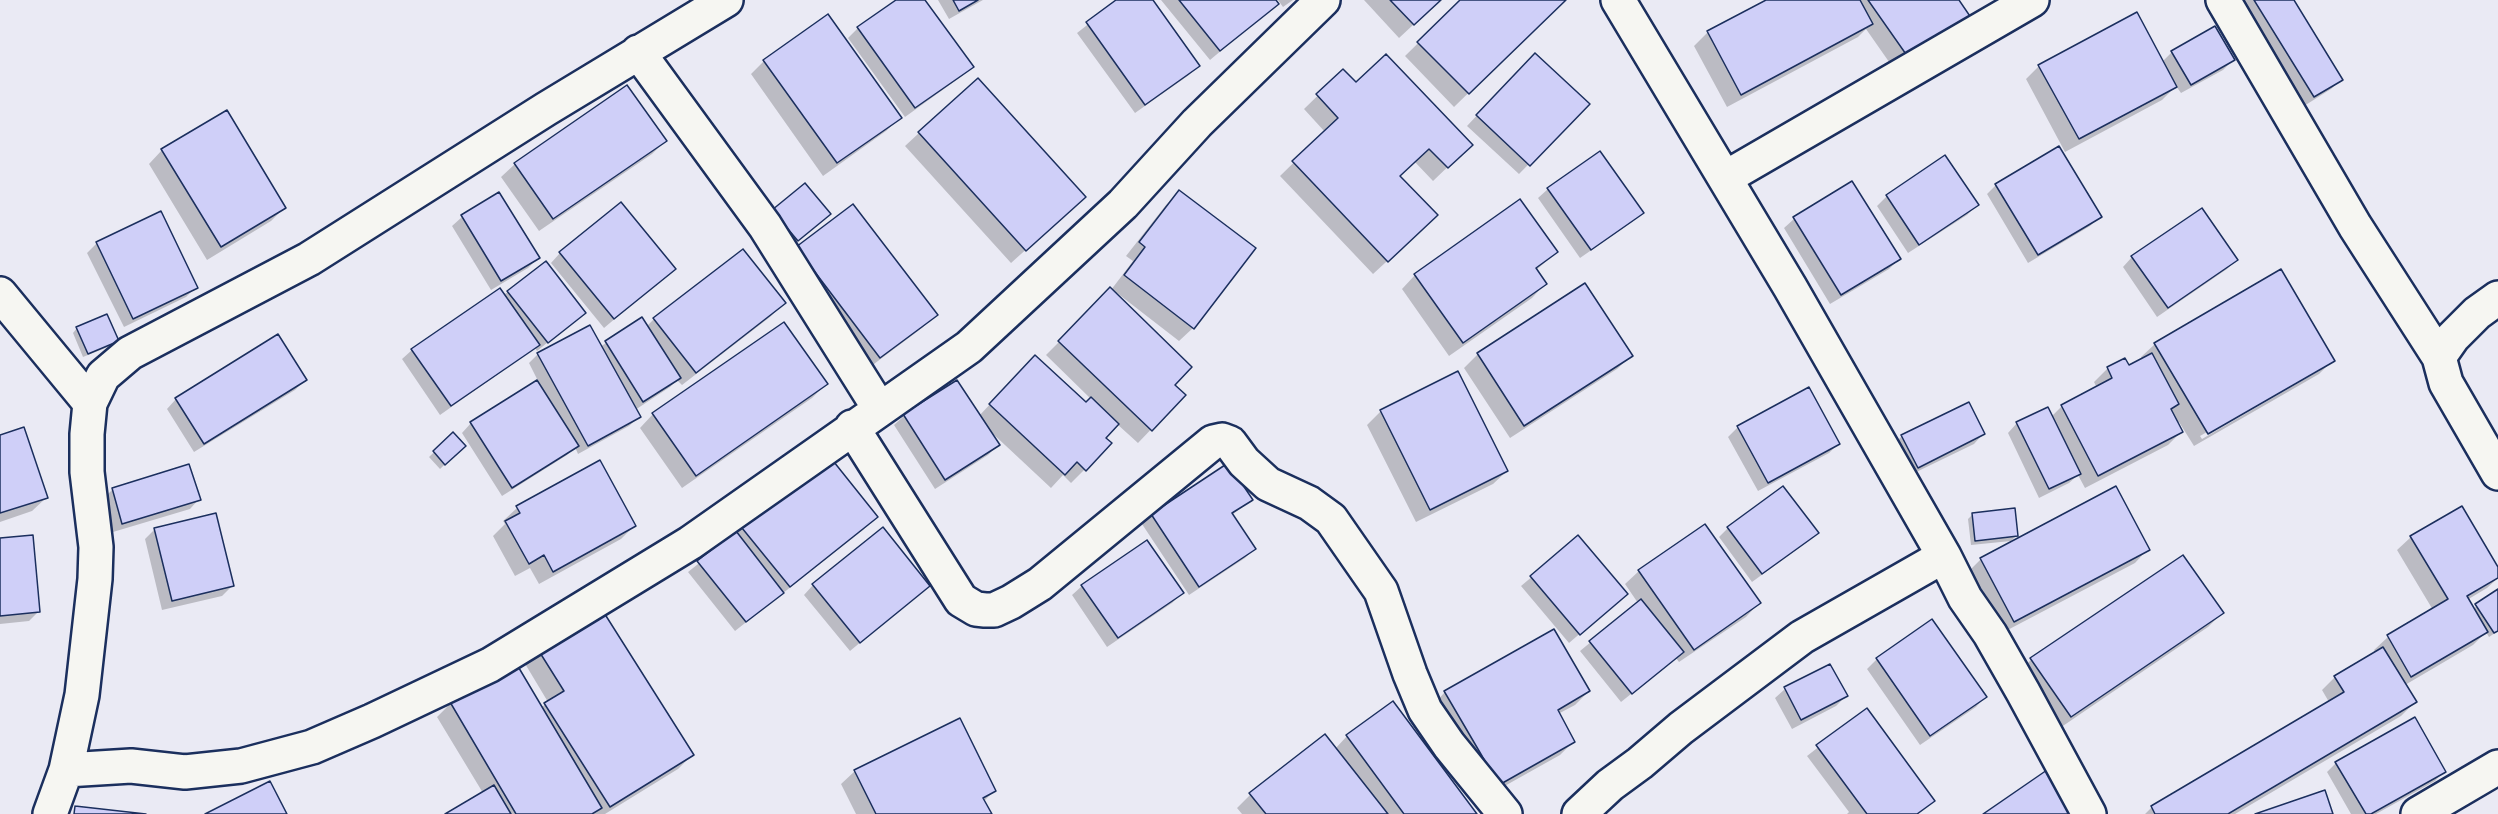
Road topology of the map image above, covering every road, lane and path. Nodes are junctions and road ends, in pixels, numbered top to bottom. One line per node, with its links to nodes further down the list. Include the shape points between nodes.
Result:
1 (726, 0): 6 (street)
2 (1323, 0): 12 (street, via 1055,268 969,347)
3 (1618, 0): 7 (street)
4 (2032, 0): 7 (street)
5 (2223, 0): 10 (street, via 2355,226)
6 (638, 52): 11 (street, via 309,259 130,353 103,376); 12 (street, via 765,226)
7 (1725, 178): 15 (street)
8 (0, 294): 11 (street)
9 (2498, 298): 10 (street, via 2477,313)
10 (2439, 357): 14 (street, via 2446,383)
11 (90, 403): 17 (street, via 87,472 96,547 95,579 82,695)
12 (879, 408): 13 (street)
13 (852, 427): 17 (street, via 690,543 490,665 372,721 312,747 241,766 185,772 131,766); 19 (street, via 961,600 985,610 1011,602 1040,584 1213,442 1230,443 1268,484 1309,503 1331,519 1381,591 1425,710)
14 (2498, 473)
15 (1944, 556): 20 (street, via 1793,644 1680,728); 21 (street)
16 (2498, 767): 22 (street)
17 (66, 770): 18 (street)
18 (50, 814)
19 (1505, 814)
20 (1579, 814)
21 (2089, 814)
22 (2418, 814)

